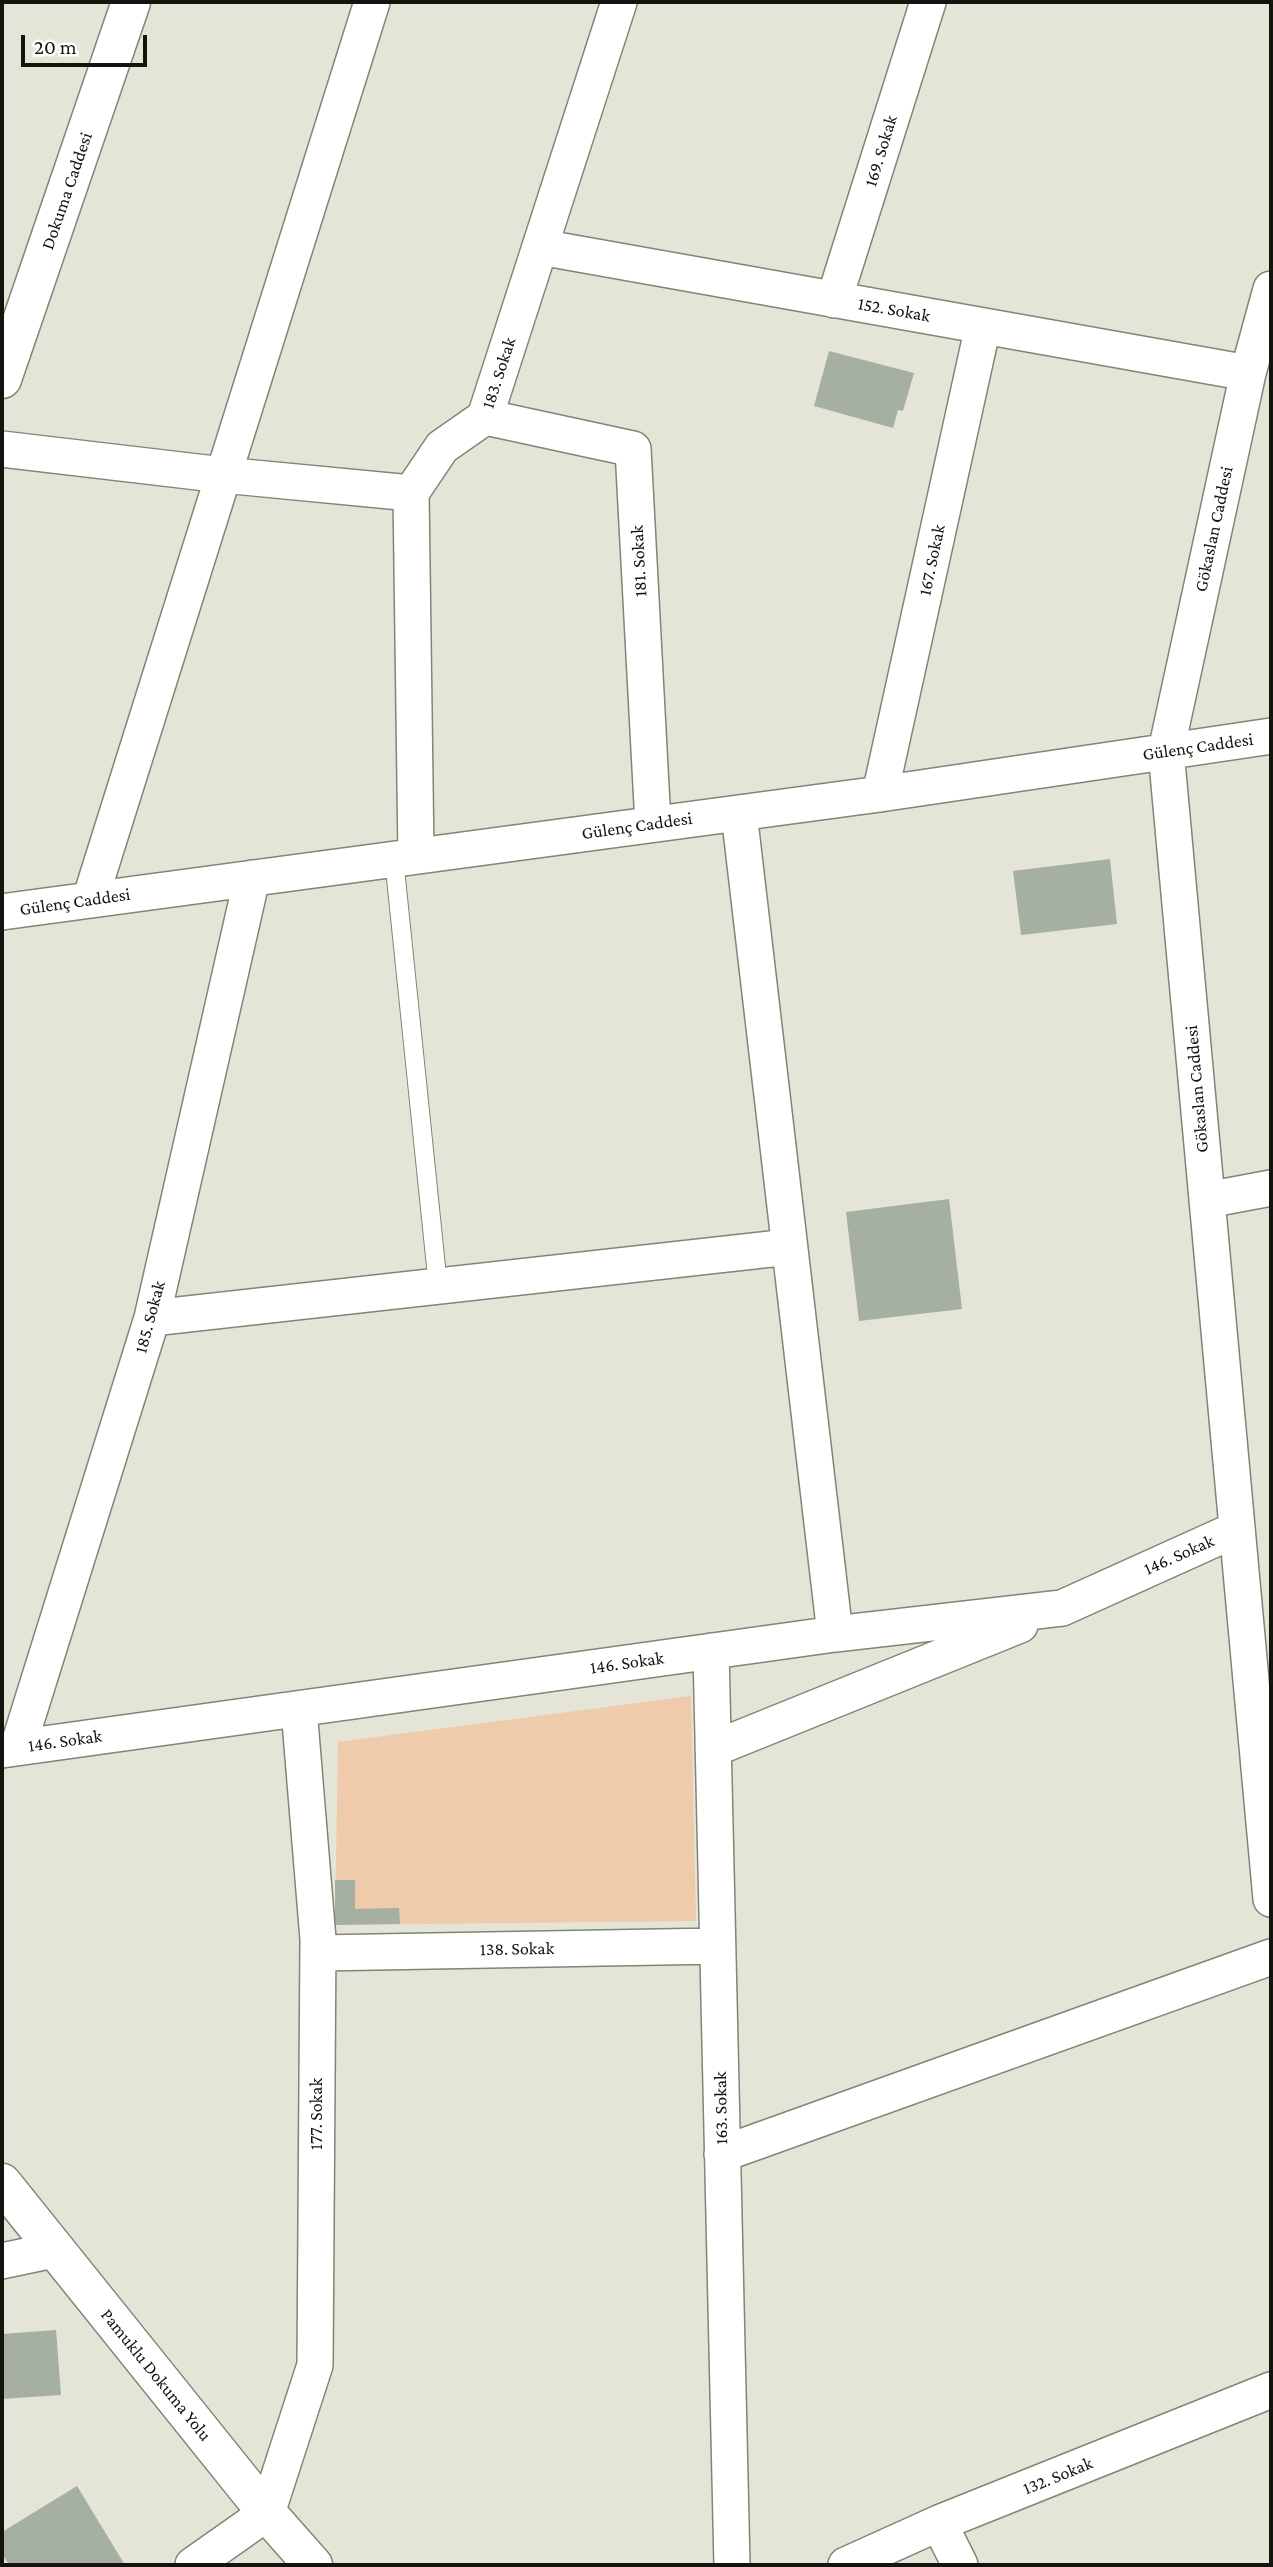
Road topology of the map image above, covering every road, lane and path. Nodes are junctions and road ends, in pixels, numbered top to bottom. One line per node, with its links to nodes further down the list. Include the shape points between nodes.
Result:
1 (131, 2): 10 (main road, Dokuma Caddesi)
2 (372, 2): 13 (street)
3 (619, 2): 5 (street, 183. Sokak)
4 (928, 2): 7 (street, 169. Sokak)
5 (540, 247): 7 (street, 152. Sokak); 11 (street, 183. Sokak)
6 (1271, 289): 9 (street, Gökaslan Caddesi)
7 (834, 300): 8 (street, 152. Sokak)
8 (983, 326): 9 (street, 152. Sokak); 17 (street, 167. Sokak)
9 (1248, 373): 16 (street, Gökaslan Caddesi)
10 (2, 379)
11 (485, 417): 14 (street, 183. Sokak, via 442,447); 19 (street, 181. Sokak, via 633,449)
12 (2, 449): 13 (street)
13 (223, 475): 14 (street); 22 (street)
14 (411, 493): 20 (street)
15 (1271, 736): 16 (street, Gülenç Caddesi)
16 (1166, 751): 17 (street, Gülenç Caddesi); 25 (street, Gökaslan Caddesi)
17 (880, 794): 18 (street, Gülenç Caddesi)
18 (739, 813): 19 (street, Gülenç Caddesi); 26 (street)
19 (653, 824): 20 (street, Gülenç Caddesi)
20 (405, 857): 21 (street, Gülenç Caddesi); 27 (lane)
21 (252, 878): 22 (street, Gülenç Caddesi); 28 (street, 185. Sokak)
22 (90, 900): 23 (street, Gülenç Caddesi)
23 (2, 912)
24 (1271, 1188): 25 (street)
25 (1207, 1200): 29 (street, Gökaslan Caddesi)
26 (789, 1247): 27 (street); 31 (street)
27 (438, 1286): 28 (street)
28 (152, 1318): 34 (street, 185. Sokak)
29 (1237, 1529): 30 (street, 146. Sokak); 36 (street, Gökaslan Caddesi)
30 (1062, 1608): 31 (street, 146. Sokak); 35 (street)
31 (835, 1634): 32 (street, 146. Sokak)
32 (711, 1651): 33 (street, 146. Sokak); 35 (street, 163. Sokak)
33 (299, 1709): 34 (street, 146. Sokak); 38 (street, 177. Sokak)
34 (10, 1748)
35 (713, 1749): 37 (street, 163. Sokak)
36 (1271, 1899)
37 (717, 1946): 38 (street, 138. Sokak); 40 (street, 163. Sokak)
38 (318, 1953): 45 (street, 177. Sokak, via 315,2365)
39 (1271, 1957): 40 (street)
40 (722, 2154): 49 (street, 163. Sokak)
41 (2, 2183): 42 (main road, Pamuklu Dokuma Yolu)
42 (54, 2250): 43 (street); 45 (main road, Pamuklu Dokuma Yolu)
43 (2, 2261)
44 (1271, 2390): 46 (street, 132. Sokak)
45 (267, 2513): 47 (street); 48 (main road, Pamuklu Dokuma Yolu)
46 (939, 2523): 50 (street, 132. Sokak); 51 (street)
47 (193, 2565)
48 (313, 2565)
49 (732, 2565)
50 (846, 2565)
51 (960, 2565)

